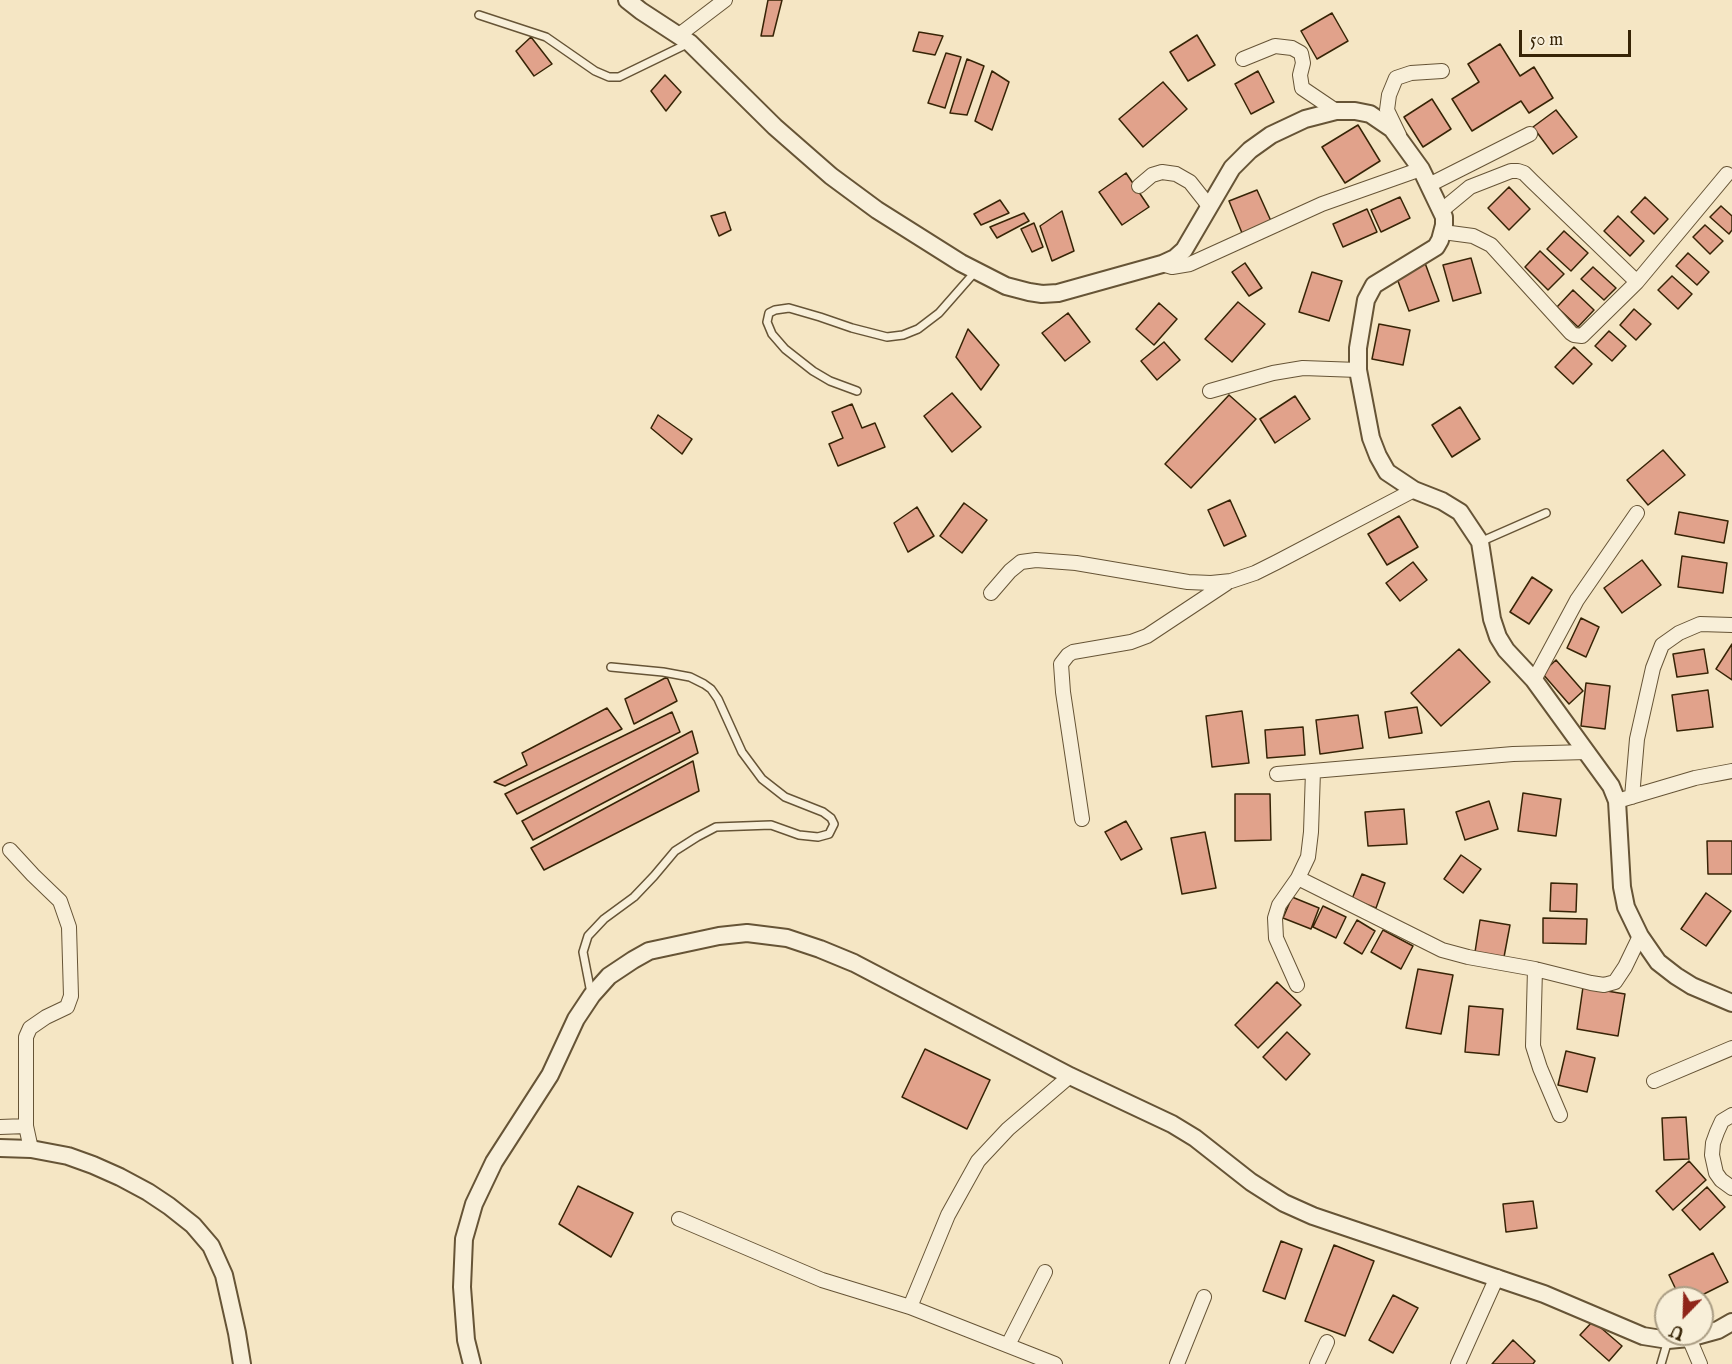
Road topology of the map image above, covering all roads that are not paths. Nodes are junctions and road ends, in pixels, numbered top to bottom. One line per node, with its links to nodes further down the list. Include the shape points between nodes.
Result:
1 (627, 0): 4 (street)
2 (726, 0): 4 (street, via 679,35)
3 (479, 15): 4 (lane, via 546,37 609,77 619,77)
4 (690, 43): 18 (street, via 831,176 877,210)
5 (1243, 59): 7 (street, via 1275,46 1301,53 1302,88)
6 (1442, 71): 9 (street, via 1396,78 1387,110)
7 (1336, 111): 9 (street, via 1370,114 1392,129); 14 (street, via 1305,119 1250,150 1232,168)
8 (1530, 134): 12 (street)
9 (1406, 147): 10 (street)
10 (1421, 169): 12 (street); 17 (street, via 1322,204 1190,264)
11 (1727, 174): 19 (street)
12 (1429, 185): 15 (street)
13 (1139, 186): 14 (street, via 1152,175 1176,174 1190,182)
14 (1209, 206): 17 (street, via 1181,254)
15 (1441, 211): 16 (street); 19 (street, via 1470,187 1511,171 1524,173)
16 (1443, 232): 19 (street, via 1473,236 1491,245 1574,335 1585,334); 20 (street, via 1436,247 1374,285 1362,315)
17 (1162, 264): 18 (street, via 1042,294 1006,286)
18 (977, 270): 21 (lane, via 939,313 903,335 887,337 789,308 769,313 766,322 785,349 830,381)
19 (1637, 282)
20 (1358, 370): 22 (street, via 1303,368); 23 (street, via 1378,456 1388,472)
21 (857, 391)
22 (1210, 391)
23 (1414, 490): 26 (street, via 1460,512); 27 (street, via 1255,573)
24 (1546, 513): 26 (lane)
25 (1637, 513): 31 (street, via 1577,600)
26 (1480, 542): 31 (street, via 1498,638)
27 (1231, 580): 28 (street, via 1188,582 1036,560 1021,562); 37 (street, via 1147,636 1073,652 1061,664)
28 (991, 593)
29 (1732, 625): 36 (street, via 1700,624 1662,645 1653,668)
30 (610, 667): 43 (lane, via 681,675 704,684 718,699 742,752 762,779 785,797 823,812 834,824 829,834 818,837 771,825 716,827 675,851 634,897 588,936 583,952)
31 (1534, 680): 32 (street)
32 (1587, 752): 33 (street, via 1513,754); 36 (street)
33 (1313, 771): 35 (street); 39 (street, via 1308,858)
34 (1732, 771): 36 (street)
35 (1277, 774)
36 (1624, 799): 40 (street, via 1622,887 1626,907)
37 (1082, 819)
38 (10, 850): 50 (street, via 60,901 69,927 71,996 67,1007 30,1028 26,1037)
39 (1298, 878): 41 (street, via 1442,950); 42 (street, via 1279,905 1275,918 1276,938)
40 (1640, 936): 41 (street, via 1615,981 1604,985); 44 (street, via 1658,962 1676,976)
41 (1535, 969): 48 (street, via 1533,1046)
42 (1297, 985)
43 (592, 995): 46 (street, via 609,976 649,951 747,933 787,938 854,963); 68 (street, via 576,1018 550,1075 494,1162 474,1204 464,1239 462,1287)
44 (1732, 1003)
45 (1732, 1048): 47 (street)
46 (1070, 1076): 57 (street, via 1172,1124 1284,1203); 59 (street, via 1008,1129 978,1161 948,1215)
47 (1654, 1081)
48 (1560, 1115)
49 (1732, 1115): 54 (street, via 1722,1121 1716,1132 1712,1155 1720,1180)
50 (26, 1126): 51 (street); 53 (street)
51 (0, 1127)
52 (0, 1148): 53 (street)
53 (31, 1149): 67 (street, via 68,1156 120,1177 193,1226 211,1246 224,1275)
54 (1732, 1188)
55 (679, 1219): 59 (street, via 822,1280)
56 (1045, 1272): 64 (street)
57 (1497, 1277): 62 (street); 72 (street)
58 (1204, 1297): 70 (street)
59 (910, 1307): 64 (street)
60 (1732, 1322): 61 (street)
61 (1714, 1331)
62 (1654, 1338)
63 (1327, 1342): 71 (street)
64 (1008, 1345): 69 (street)
65 (1666, 1346): 73 (lane)
66 (1692, 1346): 74 (street)
67 (242, 1364)
68 (472, 1364)
69 (1055, 1364)
70 (1177, 1364)
71 (1317, 1364)
72 (1458, 1364)
73 (1661, 1364)
74 (1700, 1364)

